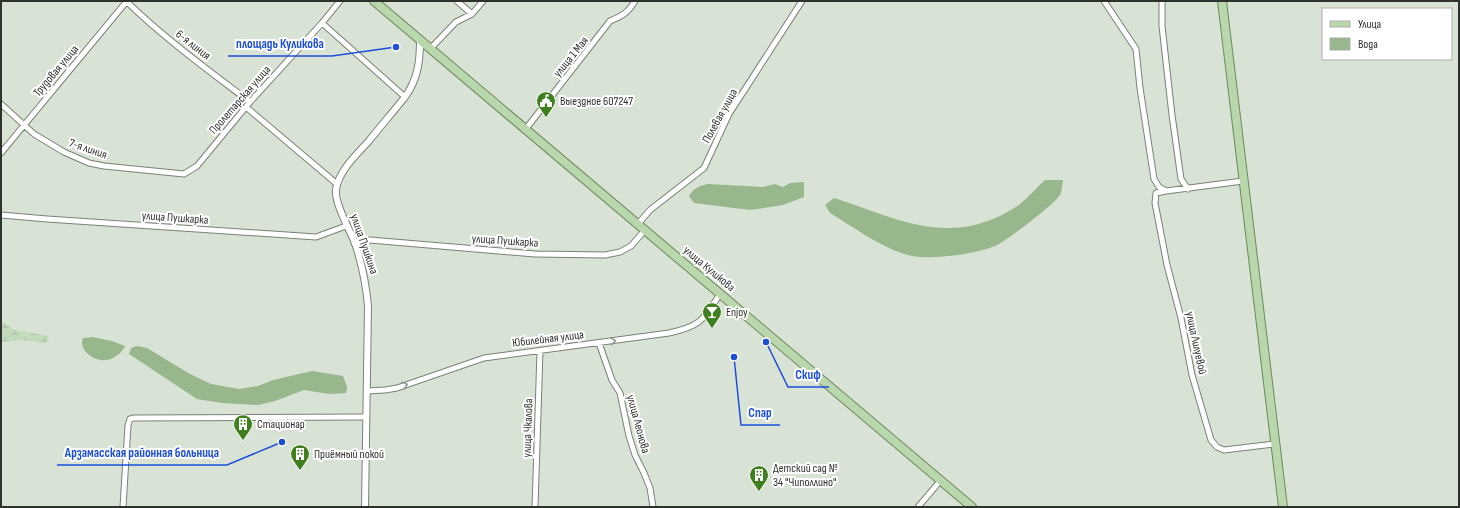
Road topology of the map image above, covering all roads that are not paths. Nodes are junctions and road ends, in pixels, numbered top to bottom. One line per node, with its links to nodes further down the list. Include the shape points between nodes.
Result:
1 (126, 1): 16 (street, 6-я линия, via 182,50); 19 (street, Трудовая улица)
2 (340, 1): 12 (street, Пролетарская улица)
3 (374, 1): 13 (main road, улица Куликова)
4 (456, 1): 11 (street)
5 (483, 1): 11 (street)
6 (635, 1): 20 (street, улица 1 Мая, via 630,10 610,21)
7 (802, 1): 28 (street, Полевая улица, via 729,114 704,168 650,210)
8 (1104, 1): 26 (street, via 1136,49 1154,179 1159,187)
9 (1162, 1): 25 (street, via 1162,26 1172,114 1181,179)
10 (1222, 1): 23 (main road)
11 (472, 14): 14 (street, via 456,22)
12 (322, 23): 15 (street); 16 (street, Пролетарская улица)
13 (420, 40): 14 (main road, улица Куликова); 15 (street, улица Пушкина, via 417,74)
14 (431, 48): 20 (main road, улица Куликова)
15 (405, 97): 24 (street, улица Пушкина, via 345,169)
16 (250, 102): 18 (street, Пролетарская улица)
17 (1, 104): 19 (street, 7-я линия)
18 (246, 107): 22 (street, Пролетарская улица, via 196,166); 24 (street)
19 (24, 125): 21 (street, Трудовая улица); 22 (street, 7-я линия, via 64,152 89,163)
20 (525, 130): 28 (main road, улица Куликова)
21 (1, 153)
22 (184, 174)
23 (1243, 181): 25 (street); 37 (main road)
24 (338, 184): 29 (street, улица Пушкина, via 336,196)
25 (1188, 189): 26 (street)
26 (1166, 191): 37 (street, улица Лилуевой, via 1156,193 1155,204 1192,375 1211,440 1217,448 1224,450)
27 (1, 215): 29 (street, улица Пушкарка, via 316,237)
28 (638, 224): 30 (main road, улица Куликова)
29 (346, 226): 31 (street, улица Пушкина)
30 (646, 230): 31 (street, улица Пушкарка, via 631,246 620,252 605,255 535,254 370,240); 32 (main road, улица Куликова)
31 (354, 243): 35 (street, улица Пушкина, via 364,274 368,299)
32 (720, 294): 33 (street, Юбилейная улица, one-way to 32, via 690,328 707,314); 38 (main road, улица Куликова)
33 (599, 343): 34 (street, Юбилейная улица); 42 (street, улица Леонова, via 612,380 620,393 633,449 650,488)
34 (540, 350): 35 (street, Юбилейная улица, one-way to 34, via 397,388 484,358); 41 (street, улица Чкалова)
35 (367, 391): 36 (street, улица Пушкина)
36 (366, 417): 39 (street, via 134,418 128,425); 40 (street, улица Пушкина)
37 (1274, 444): 45 (main road)
38 (941, 480): 43 (street); 44 (main road, улица Куликова)
39 (123, 507)
40 (365, 507)
41 (536, 507)
42 (653, 507)
43 (918, 507)
44 (972, 507)
45 (1283, 507)

